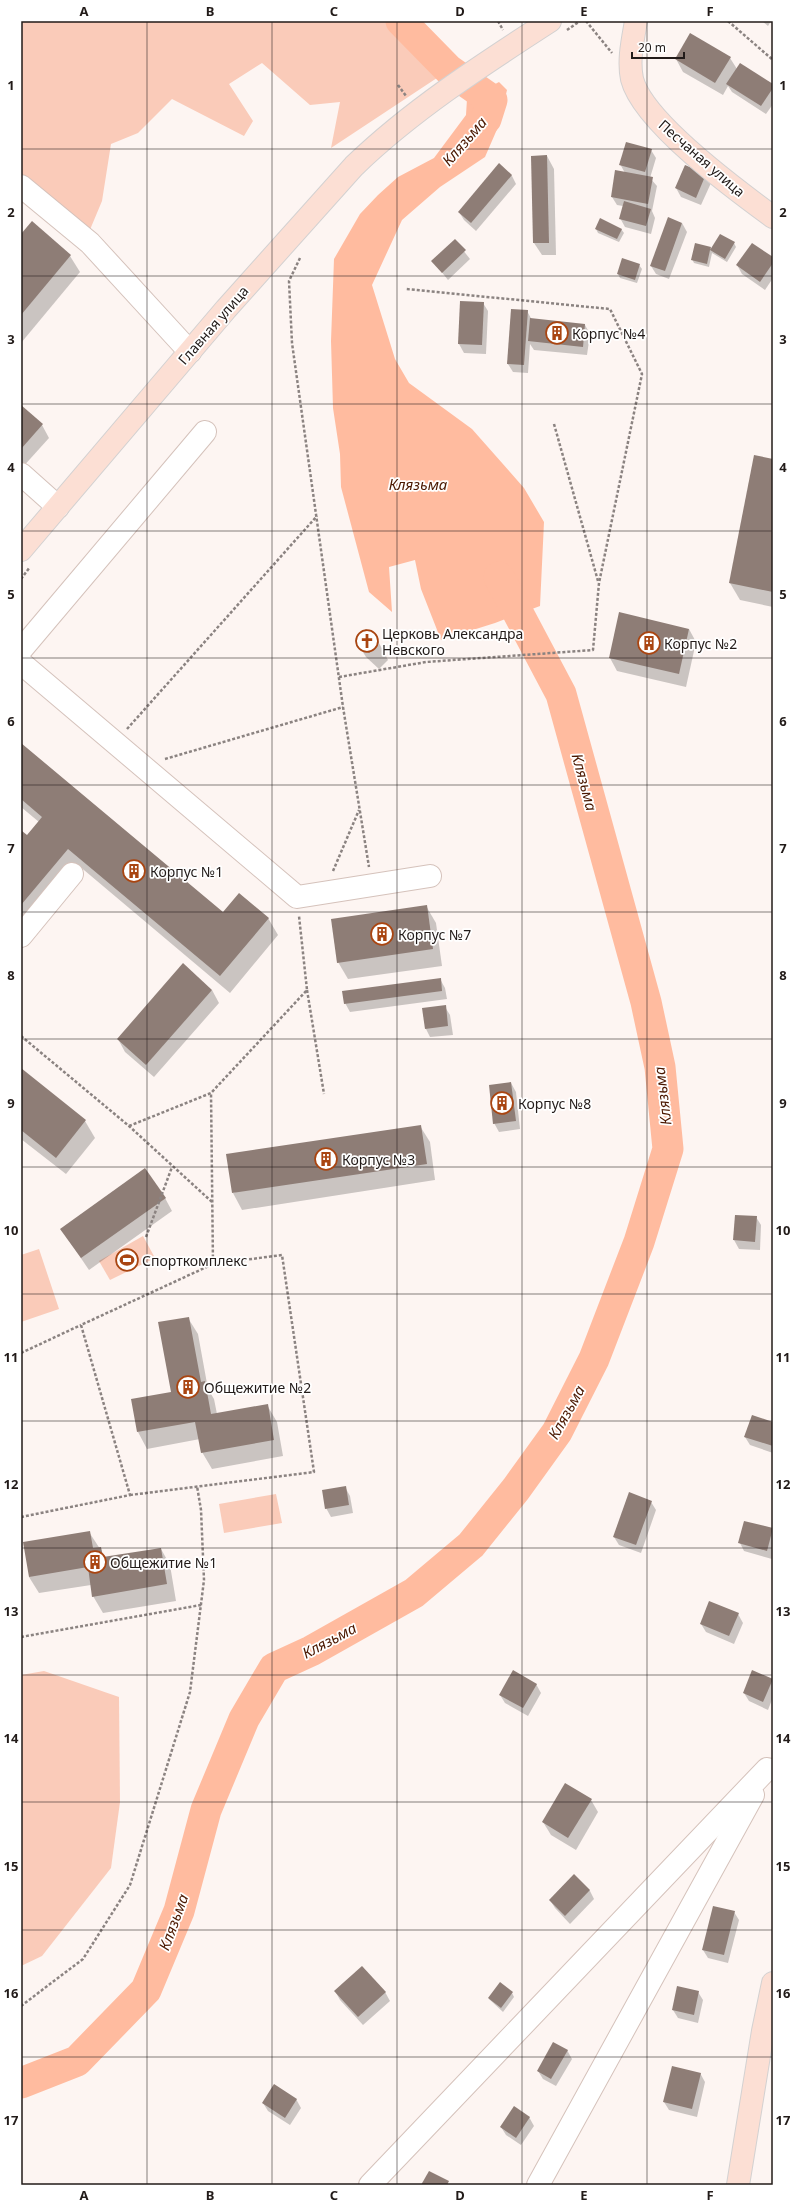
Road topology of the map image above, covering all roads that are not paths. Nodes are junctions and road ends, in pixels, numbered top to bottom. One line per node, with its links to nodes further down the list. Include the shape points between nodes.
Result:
1 (550, 21): 6 (main road, Главная улица, via 412,105 354,166)
2 (636, 21): 4 (main road, Песчаная улица, via 631,55 632,79 643,101 663,126 734,188)
3 (21, 186): 6 (street, via 90,243)
4 (773, 217)
5 (160, 340): 6 (street)
6 (186, 356): 10 (main road, Главная улица)
7 (205, 432): 12 (street)
8 (21, 474): 10 (street)
9 (21, 485): 10 (street)
10 (56, 510): 11 (main road, Главная улица)
11 (21, 550)
12 (21, 650)
13 (21, 663): 15 (street, via 296,897)
14 (72, 874): 16 (street)
15 (430, 876)
16 (21, 936)
17 (770, 1765): 20 (street); 21 (street)
18 (773, 1983): 19 (main road)
19 (768, 2032): 22 (main road)
20 (370, 2185)
21 (538, 2185)
22 (738, 2185)

